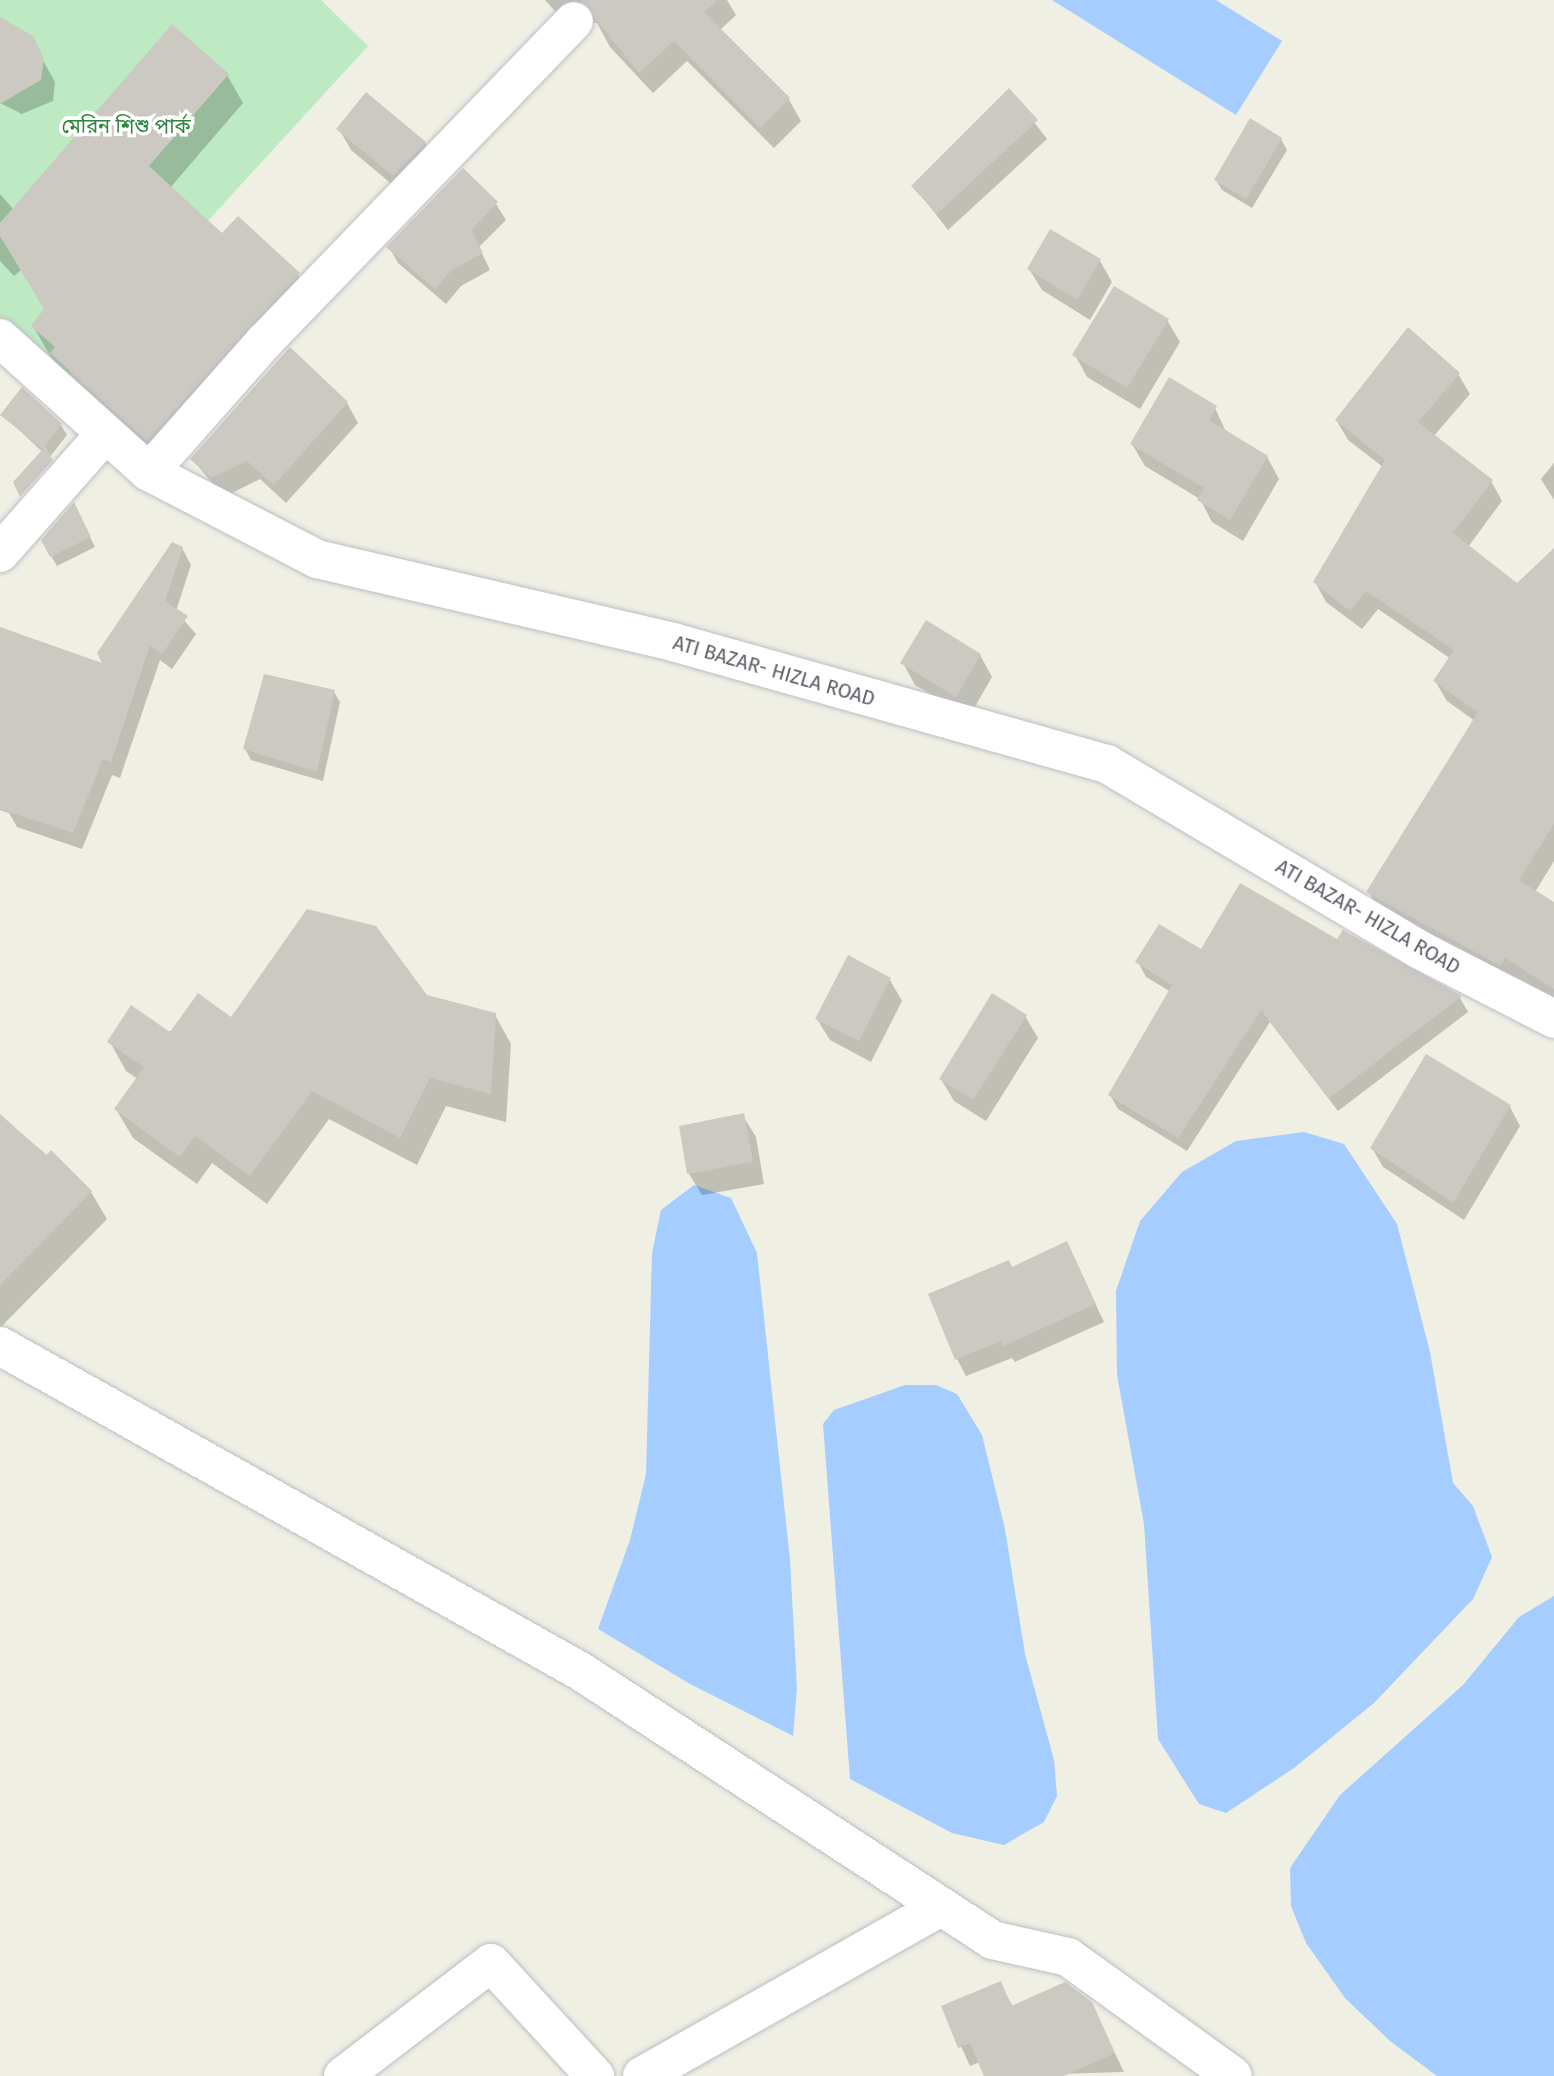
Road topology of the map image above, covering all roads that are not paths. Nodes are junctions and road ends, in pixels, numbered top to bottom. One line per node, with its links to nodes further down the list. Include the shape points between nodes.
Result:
1 (574, 21): 4 (street, via 264,342)
2 (0, 338): 3 (street, ATI BAZAR- HIZLA ROAD)
3 (105, 434): 4 (street, ATI BAZAR- HIZLA ROAD); 5 (street)
4 (149, 472): 6 (street, ATI BAZAR- HIZLA ROAD, via 317,559 673,642 1107,764 1420,950)
5 (0, 553)
6 (1554, 1019)
7 (0, 1346): 8 (street, via 580,1671)
8 (941, 1907): 11 (street); 12 (street, via 992,1940 1068,1957)
9 (343, 2076): 10 (street, via 491,1963)
10 (595, 2076)
11 (642, 2076)
12 (1233, 2076)

